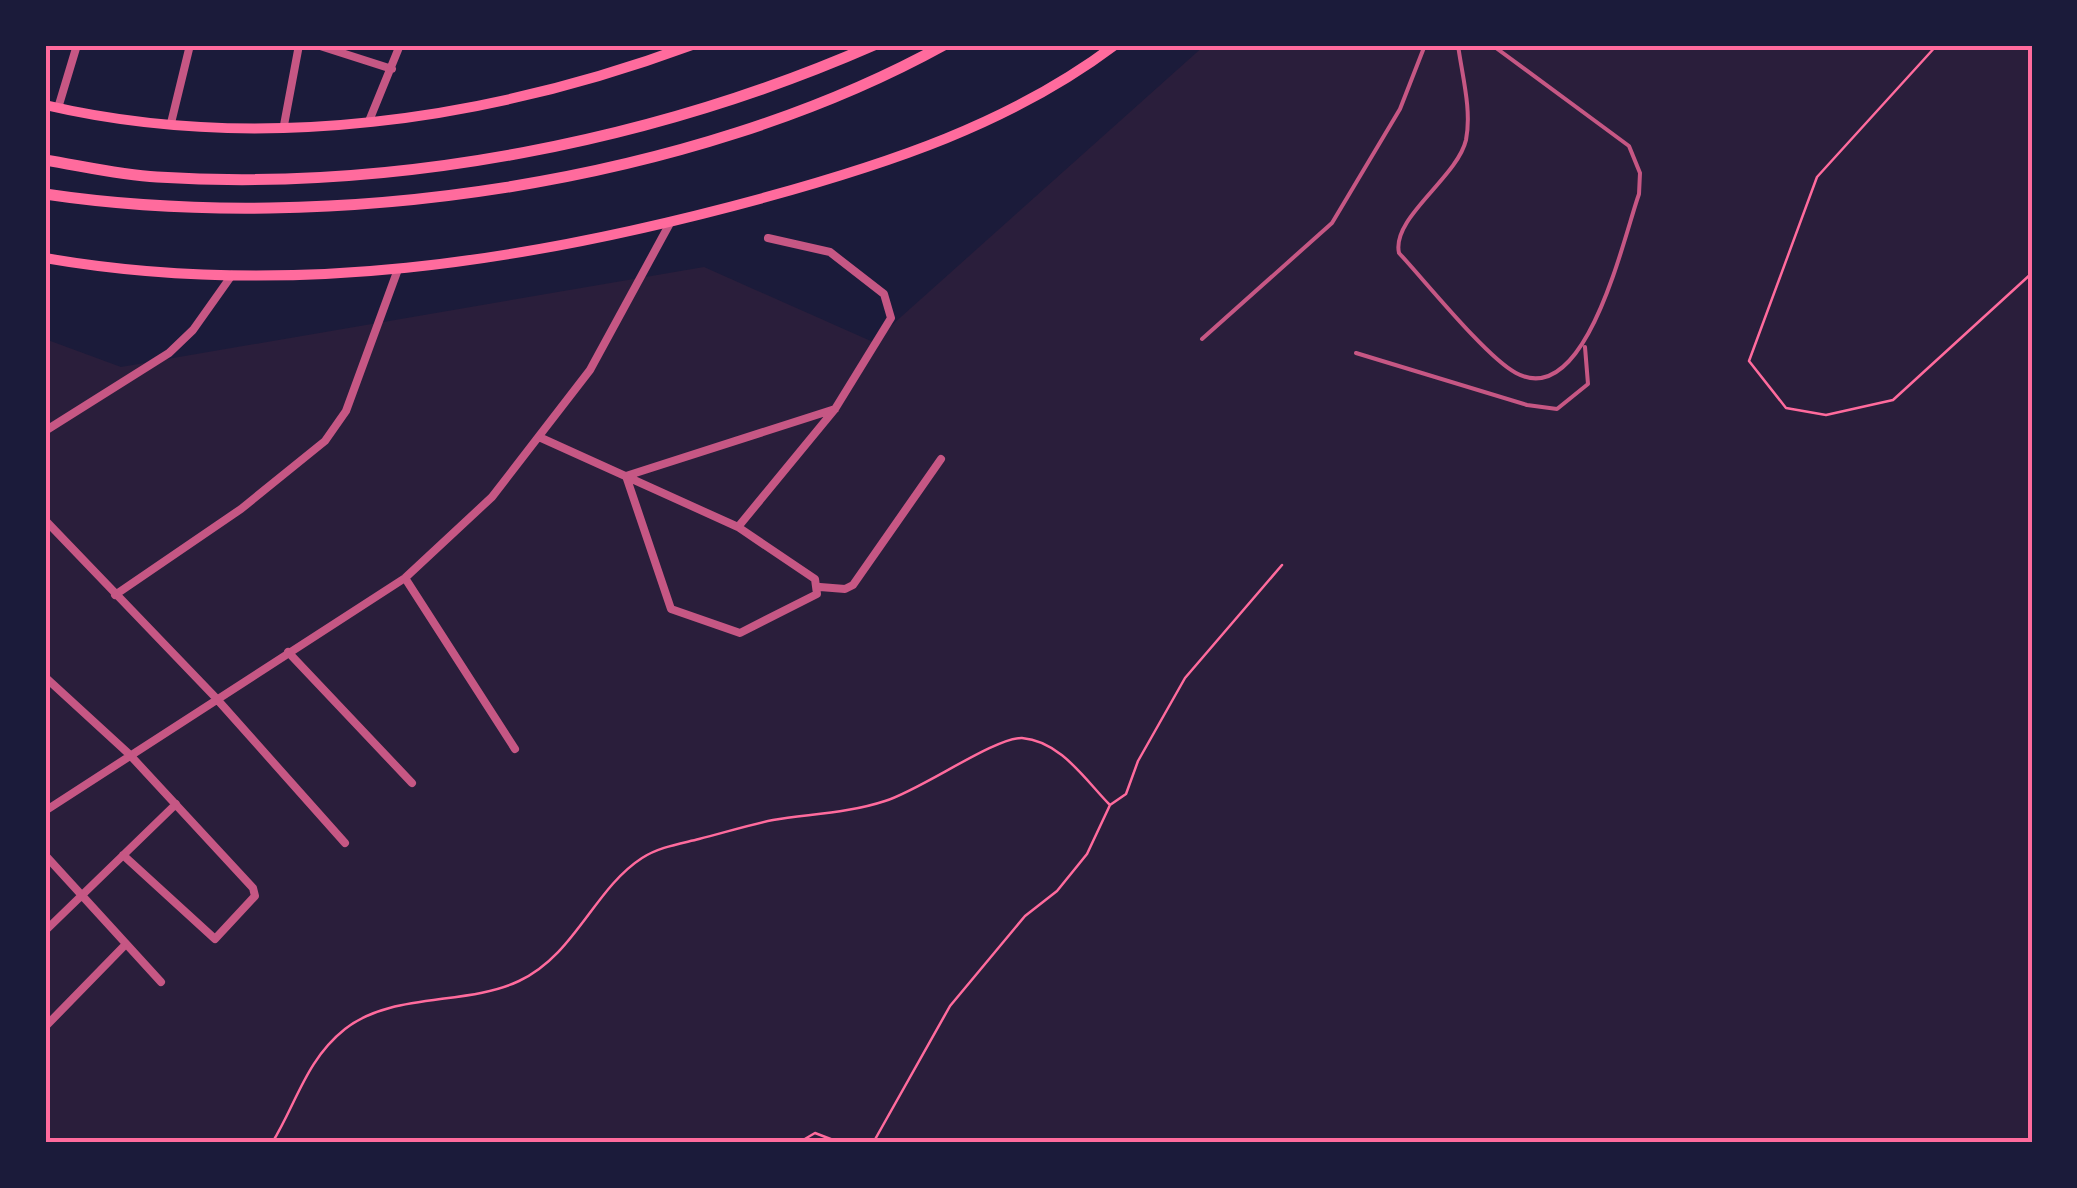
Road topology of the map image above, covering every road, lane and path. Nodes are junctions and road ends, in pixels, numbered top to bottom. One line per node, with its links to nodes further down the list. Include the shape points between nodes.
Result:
1 (77, 45): 16 (street)
2 (190, 45): 18 (street)
3 (299, 45): 19 (street)
4 (318, 45): 14 (street)
5 (400, 45): 14 (street)
6 (692, 45): 17 (main road, via 526,98)
7 (874, 45): 20 (highway, via 621,132 466,165 228,180 152,177)
8 (944, 45): 21 (highway, via 729,134 510,186 247,209)
9 (1114, 45): 22 (main road, via 1040,93 937,143 873,168)
10 (1425, 45): 28 (lane, via 1400,109 1332,223)
11 (1458, 45): 29 (lane, via 1465,143 1402,229 1399,253 1515,373 1548,378)
12 (1492, 45): 29 (lane, via 1628,146 1640,173 1639,194)
13 (1936, 45): 26 (path, via 1817,176 1749,361 1786,408 1826,416 1893,400)
14 (392, 70): 17 (street)
15 (45, 106): 16 (main road)
16 (58, 108): 18 (main road)
17 (369, 121): 19 (main road)
18 (171, 123): 19 (main road)
19 (284, 125)
20 (45, 160)
21 (45, 194)
22 (669, 224): 25 (main road, via 562,249); 33 (street, via 590,370)
23 (768, 238): 31 (street, via 830,252 891,306 891,318)
24 (45, 258): 27 (main road)
25 (397, 272): 27 (main road); 41 (street, via 346,411 325,441)
26 (2032, 274)
27 (232, 276): 32 (street, via 169,354)
28 (1202, 339)
29 (1585, 347): 30 (lane, via 1588,384 1558,409)
30 (1356, 353)
31 (835, 410): 35 (street); 37 (street)
32 (45, 431)
33 (539, 437): 35 (street); 39 (street, via 492,497)
34 (940, 459): 40 (street, via 853,584)
35 (626, 476): 37 (street); 40 (street, via 670,609 740,633 818,594)
36 (45, 520): 41 (street)
37 (738, 527): 40 (street)
38 (1282, 565): 49 (path, via 1185,678 1126,794)
39 (405, 578): 42 (street); 45 (street)
40 (820, 587)
41 (115, 596): 44 (street)
42 (288, 652): 44 (street); 47 (street)
43 (45, 678): 46 (street)
44 (214, 697): 46 (street); 51 (street)
45 (514, 749)
46 (129, 754): 48 (street); 50 (street)
47 (412, 782)
48 (176, 804): 53 (street); 53 (street, via 253,888 252,902 220,938 209,936)
49 (1110, 806): 59 (path, via 1060,754 1017,738 880,803 769,821 656,850 637,861 558,954 529,976 349,1026 314,1060); 62 (path, via 1088,854 950,1006)
50 (45, 811)
51 (344, 843)
52 (45, 855): 54 (street)
53 (124, 855): 54 (street)
54 (82, 895): 55 (street); 56 (street)
55 (45, 931)
56 (126, 944): 57 (street); 58 (street)
57 (161, 982)
58 (45, 1027)
59 (272, 1143)
60 (798, 1143): 61 (path, via 815,1133)
61 (841, 1143)
62 (872, 1143)

